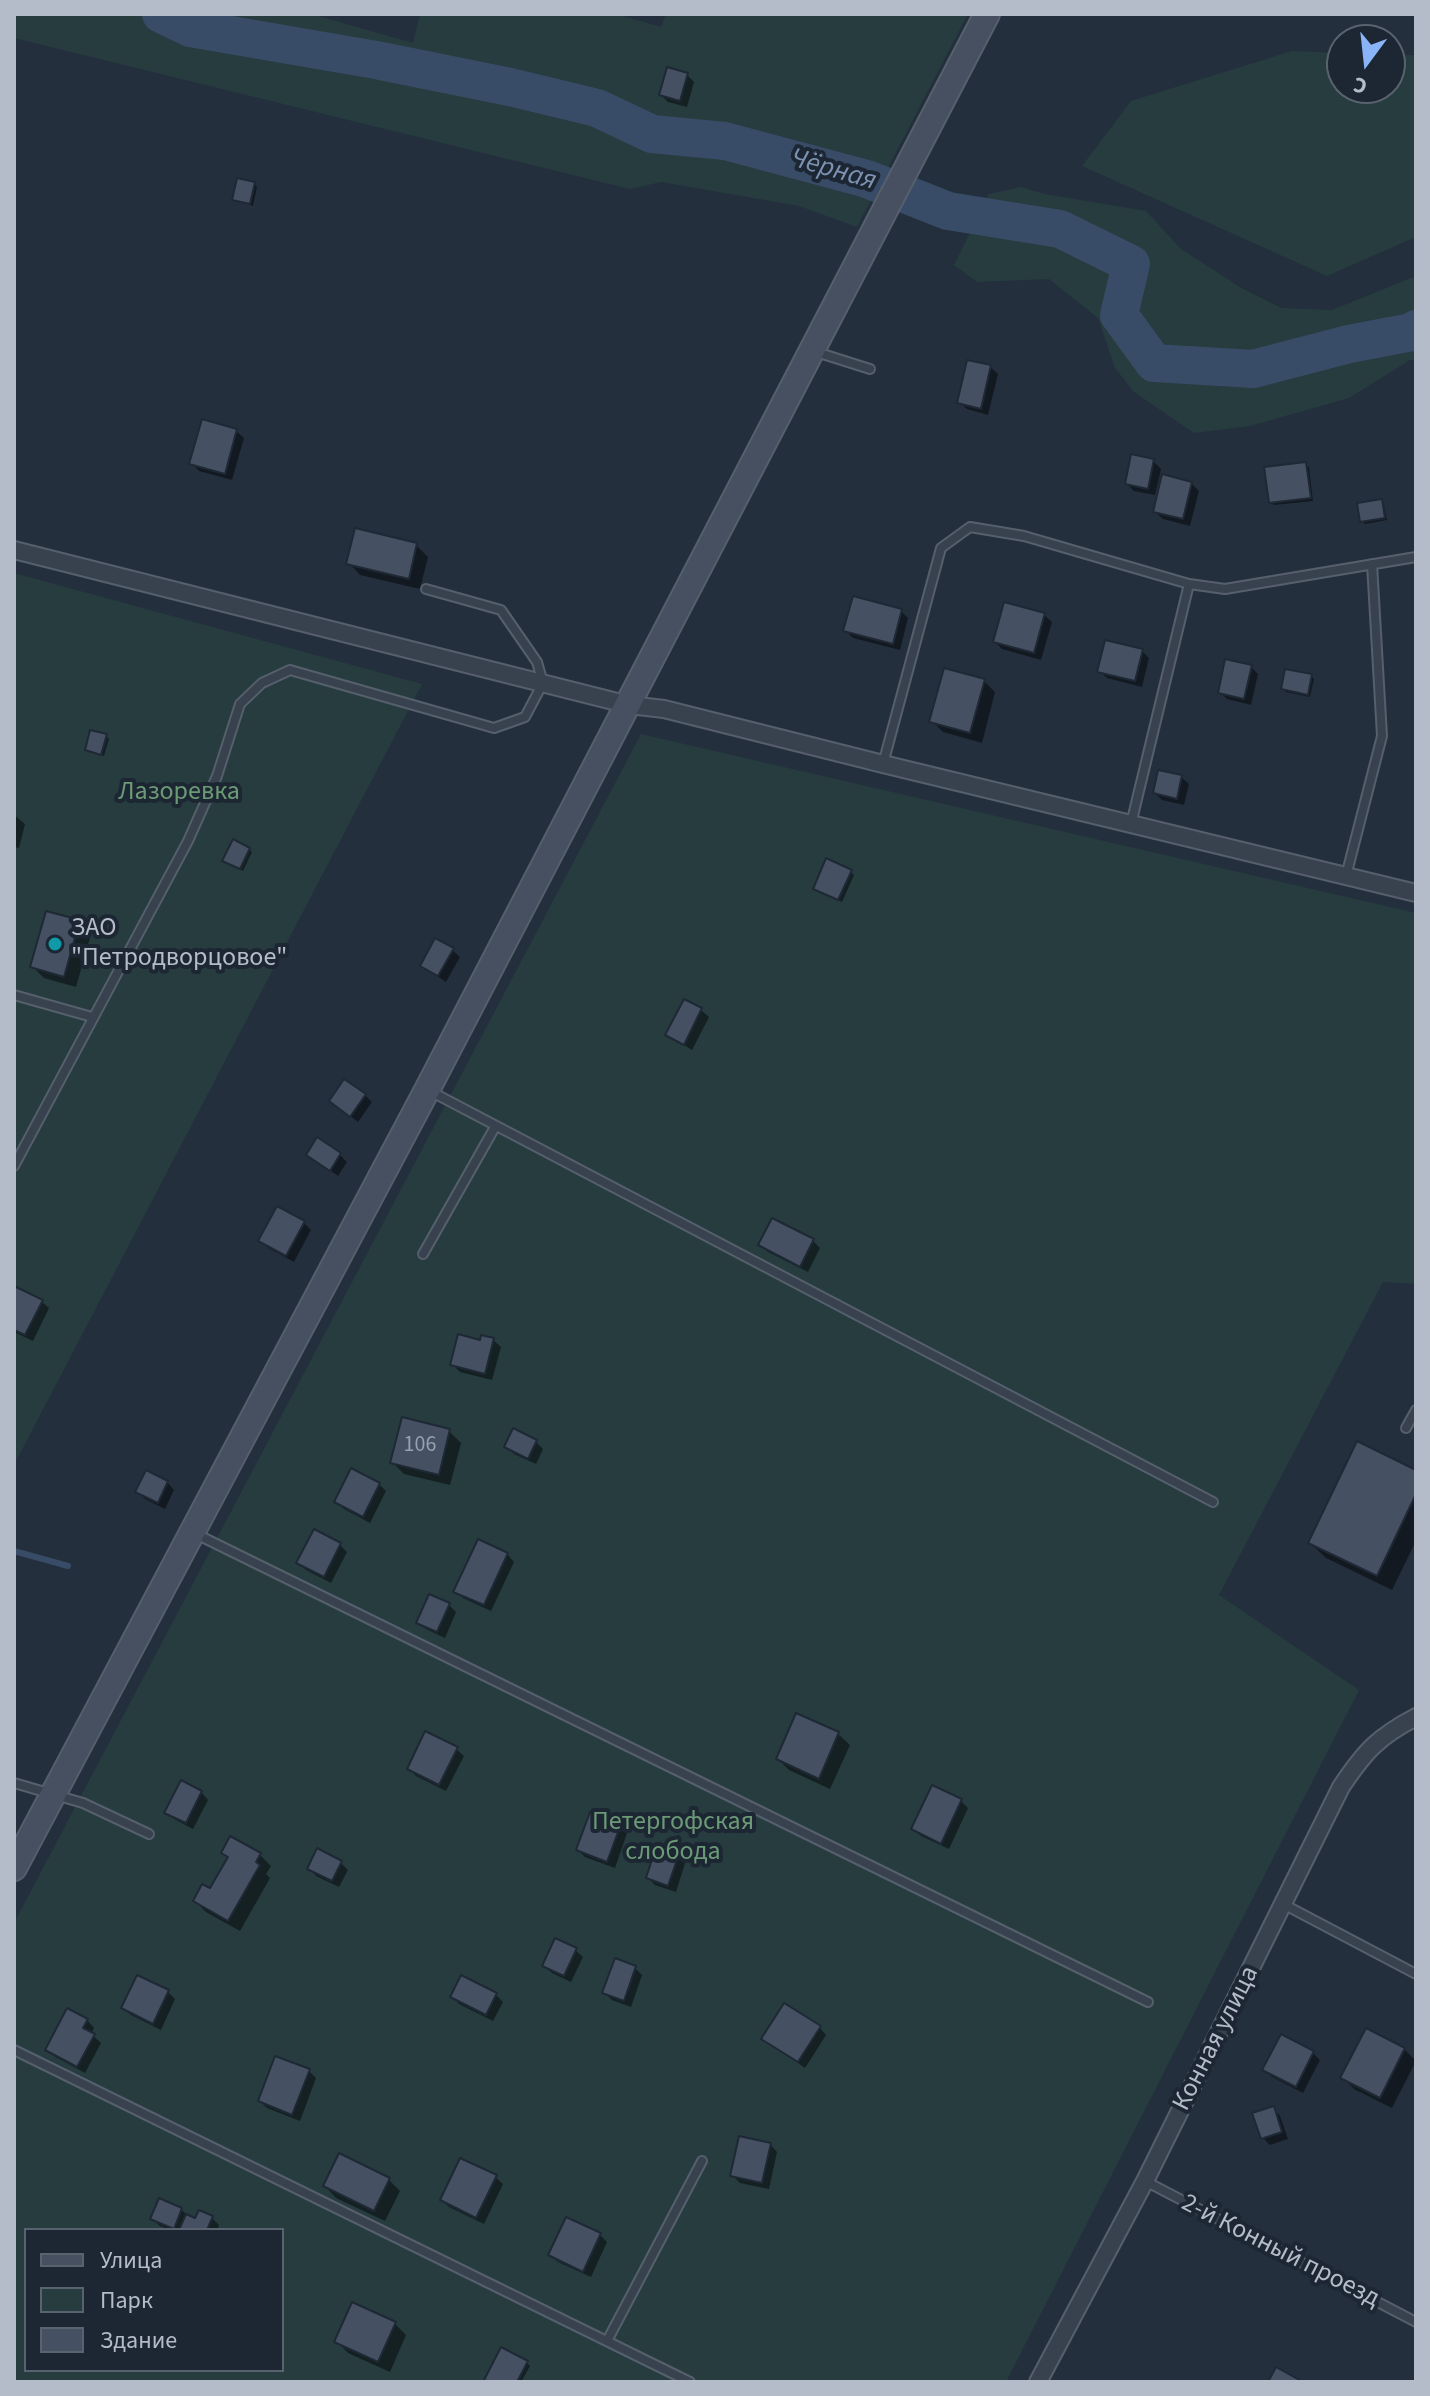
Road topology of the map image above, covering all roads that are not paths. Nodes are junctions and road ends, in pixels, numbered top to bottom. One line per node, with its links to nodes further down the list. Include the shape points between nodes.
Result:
1 (987, 14): 2 (street)
2 (811, 350): 3 (lane); 10 (street)
3 (870, 369)
4 (14, 550): 9 (street)
5 (1416, 557): 6 (lane)
6 (1372, 564): 7 (lane, via 1225,589); 13 (lane, via 1382,736)
7 (1189, 584): 11 (lane, via 1024,536 970,527 941,548); 12 (lane)
8 (426, 589): 9 (lane, via 501,610 537,662)
9 (543, 683): 10 (street); 16 (lane, via 525,717 494,728 290,670 262,683 240,704 217,776 188,841)
10 (629, 705): 11 (street, via 664,709); 17 (street)
11 (883, 764): 12 (street)
12 (1131, 824): 13 (street)
13 (1346, 877): 14 (street)
14 (1416, 893)
15 (14, 995): 16 (lane)
16 (92, 1017): 19 (lane)
17 (427, 1090): 18 (lane); 24 (street)
18 (495, 1127): 20 (lane); 23 (lane)
19 (14, 1166)
20 (423, 1254)
21 (1416, 1410): 22 (lane)
22 (1406, 1428)
23 (1213, 1502)
24 (193, 1533): 27 (street); 32 (lane)
25 (1416, 1717): 30 (street, Конная улица, via 1386,1733 1361,1757 1341,1787)
26 (14, 1783): 27 (lane)
27 (54, 1793): 28 (lane); 29 (street)
28 (149, 1834)
29 (14, 1868)
30 (1285, 1905): 31 (lane); 35 (street, Конная улица)
31 (1416, 1974)
32 (1148, 2002)
33 (14, 2050): 37 (lane)
34 (702, 2161): 37 (lane)
35 (1145, 2181): 36 (lane, 2-й Конный проезд); 39 (street, Конная улица)
36 (1416, 2322)
37 (607, 2341): 38 (lane)
38 (690, 2382)
39 (1038, 2382)

